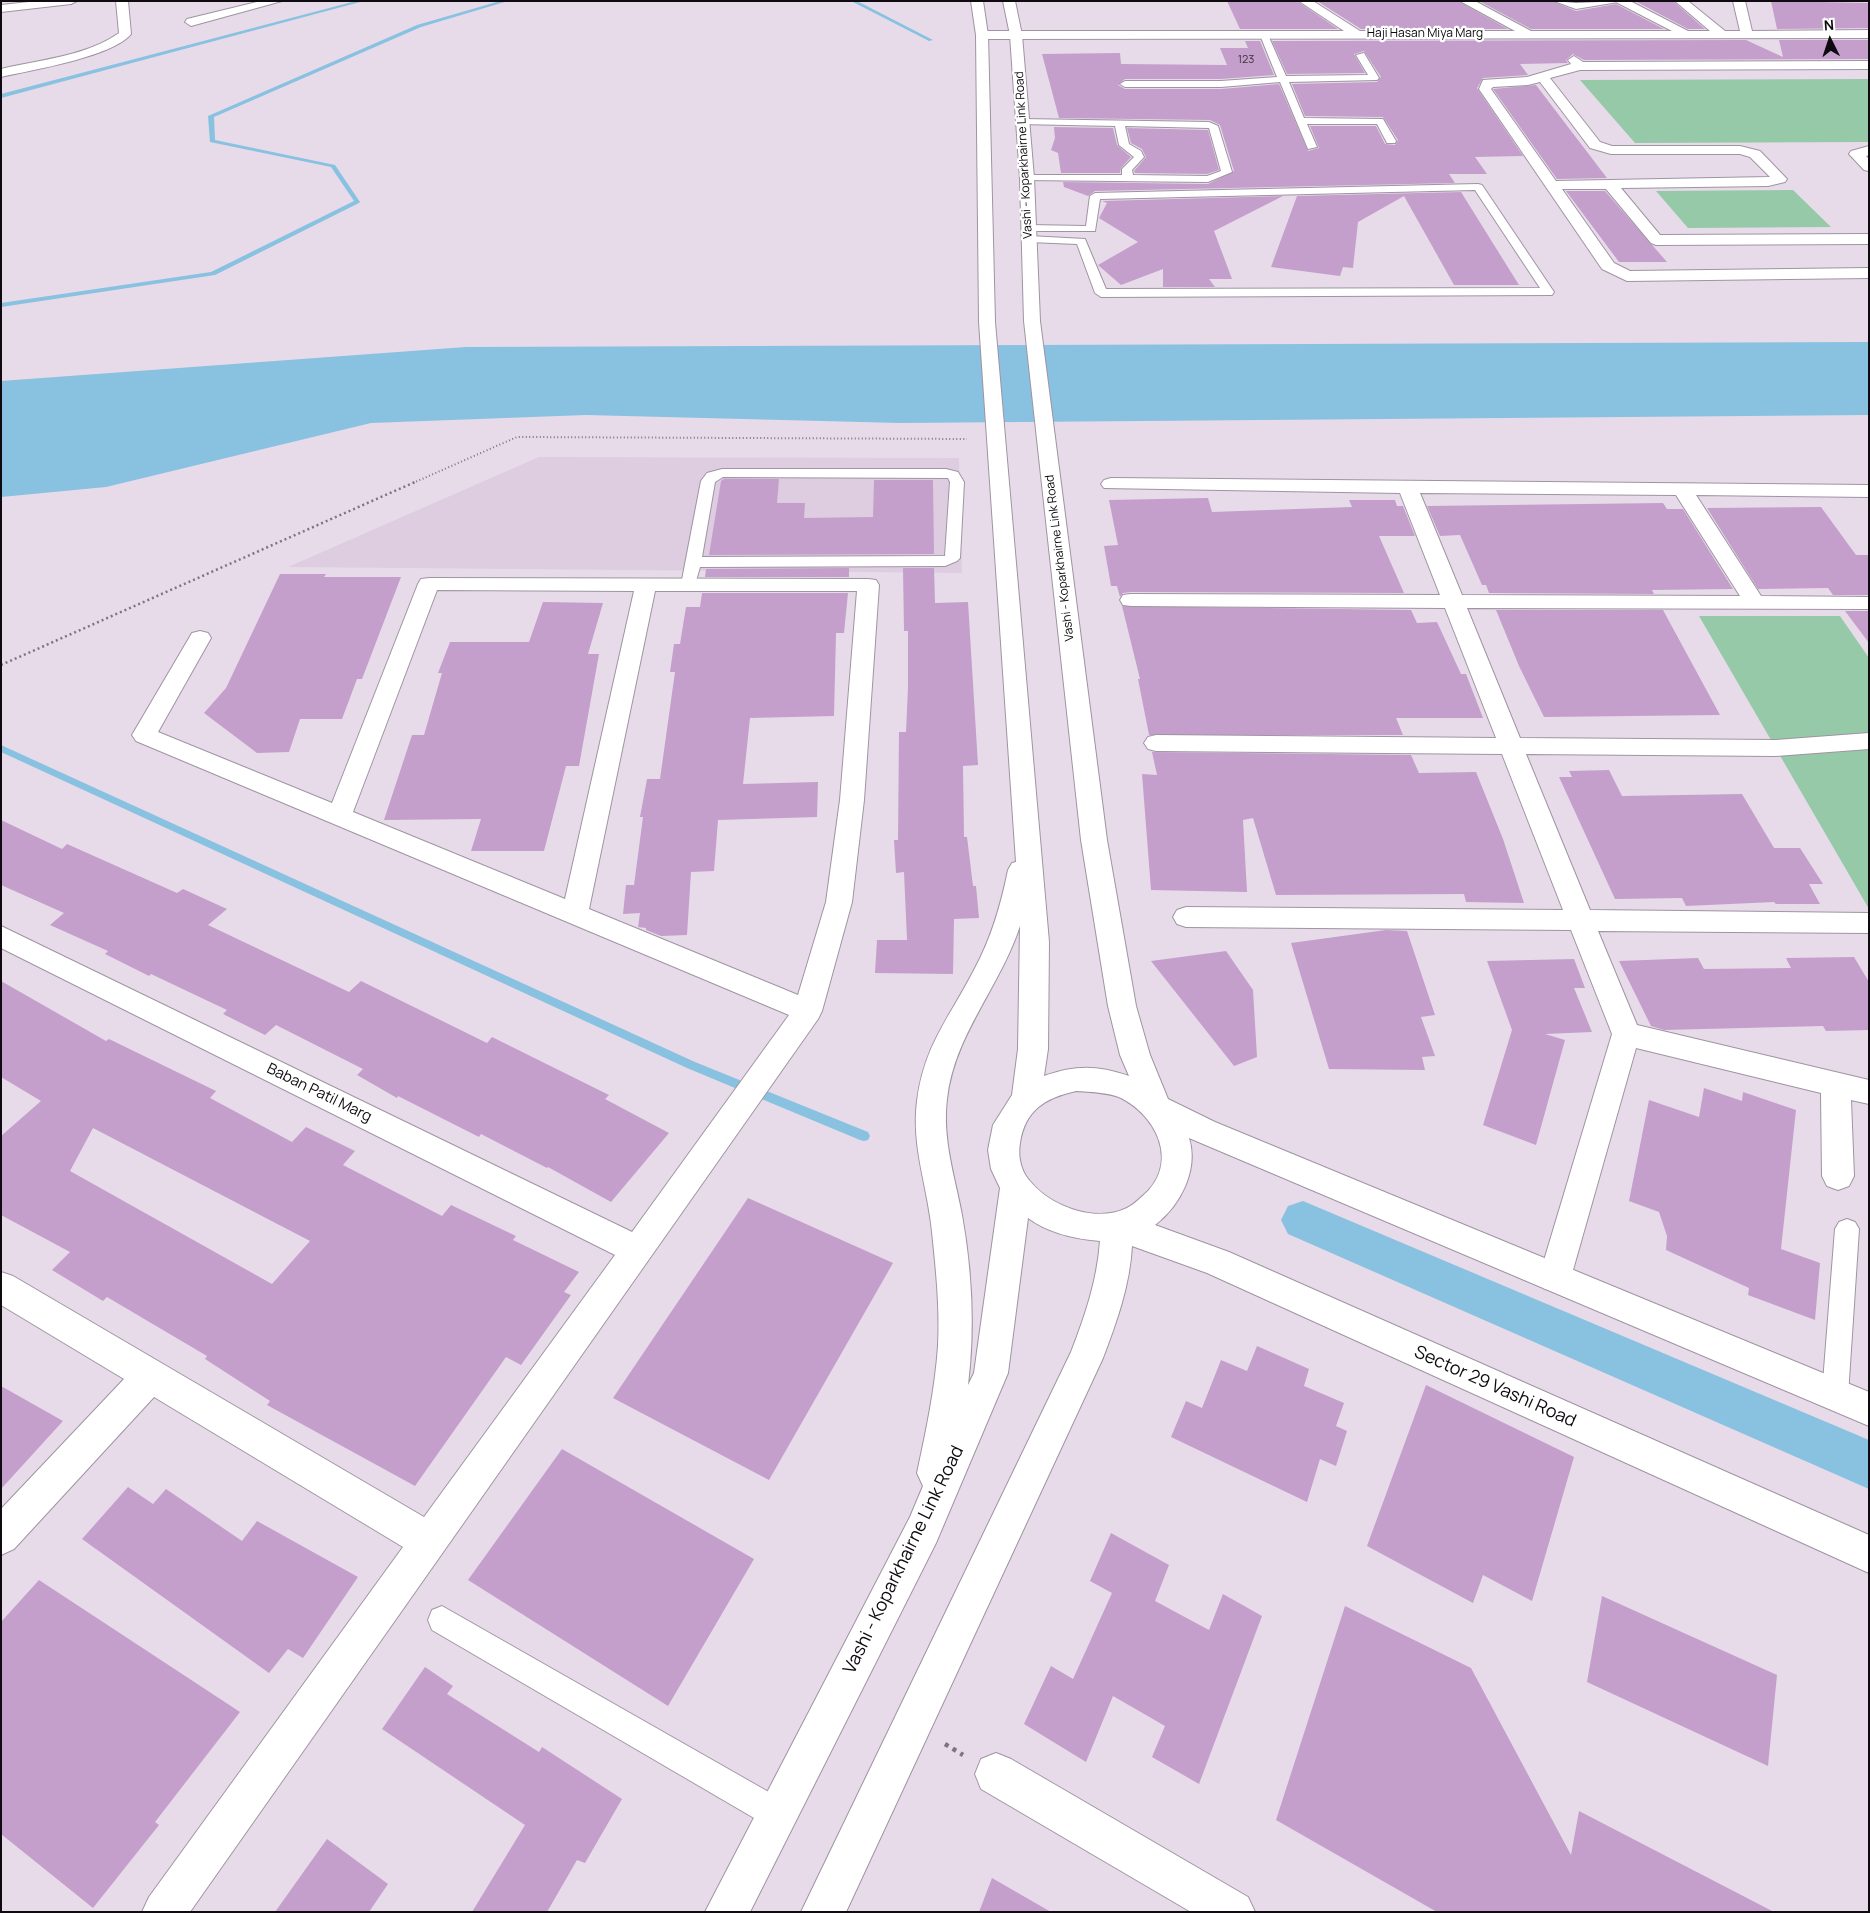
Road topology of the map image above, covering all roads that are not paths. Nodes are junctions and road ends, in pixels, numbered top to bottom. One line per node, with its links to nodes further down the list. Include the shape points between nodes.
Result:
1 (71, 1): 12 (street)
2 (123, 1): 27 (street, via 126,34 121,38 102,47)
3 (276, 1): 13 (street)
4 (977, 1): 21 (street)
5 (1008, 1): 22 (street, Vashi - Koparkhairne Link Road)
6 (1305, 1): 14 (street)
7 (1466, 1): 15 (street)
8 (1558, 1): 9 (lane, via 1576,6)
9 (1620, 1): 17 (street)
10 (1680, 1): 18 (street)
11 (1739, 1): 19 (street)
12 (1, 8)
13 (191, 22)
14 (1358, 34): 15 (street, Haji Hasan Miya Marg); 23 (street, Haji Hasan Miya Marg)
15 (1536, 34): 16 (street, Haji Hasan Miya Marg); 25 (street)
16 (1561, 34): 17 (street, Haji Hasan Miya Marg); 25 (street, via 1578,54)
17 (1688, 34): 18 (street, Haji Hasan Miya Marg)
18 (1722, 34): 19 (street, Haji Hasan Miya Marg)
19 (1747, 34): 20 (street, Haji Hasan Miya Marg)
20 (1869, 34)
21 (982, 35): 22 (street, Haji Hasan Miya Marg); 60 (street, via 988,335)
22 (1016, 35): 23 (street, Haji Hasan Miya Marg); 32 (street, Vashi - Koparkhairne Link Road)
23 (1264, 35): 29 (lane)
24 (1361, 55): 29 (lane, via 1374,78)
25 (1567, 57): 26 (street); 28 (street)
26 (1869, 66)
27 (1, 73)
28 (1542, 76): 40 (street, via 1595,145 1611,150 1740,150 1755,154 1780,179 1768,182); 41 (street, via 1528,81 1494,81 1485,89)
29 (1283, 79): 30 (lane, via 1221,84); 31 (lane)
30 (1125, 84)
31 (1301, 121): 34 (lane, via 1380,121); 35 (lane)
32 (1022, 122): 33 (lane); 38 (street, Vashi - Koparkhairne Link Road)
33 (1119, 122): 39 (lane, via 1124,145 1139,157 1127,169); 39 (lane, via 1213,126 1227,172 1208,179)
34 (1391, 141)
35 (1312, 147)
36 (1869, 150): 37 (street, via 1856,154)
37 (1869, 166)
38 (1027, 178): 39 (lane); 42 (street, Vashi - Koparkhairne Link Road)
39 (1128, 178)
40 (1610, 184): 41 (street); 43 (street, via 1656,240)
41 (1551, 185): 44 (street, via 1608,266 1627,276)
42 (1029, 234): 42 (lane, via 1091,229 1095,196 1478,188 1548,292 1101,293 1081,241); 71 (street, Vashi - Koparkhairne Link Road, via 1033,335 1094,840 1128,1030)
43 (1869, 238)
44 (1869, 273)
45 (1111, 484): 46 (street)
46 (1408, 487): 47 (street); 52 (street)
47 (1682, 489): 48 (street); 53 (street)
48 (1869, 491)
49 (691, 573): 49 (lane, via 708,481 712,476 722,473 946,472 957,482 952,558 945,561); 50 (street); 66 (street, via 868,586 852,800 839,902)
50 (646, 584): 59 (street, via 428,584); 61 (street)
51 (1131, 600): 52 (street)
52 (1454, 601): 53 (street); 58 (street)
53 (1755, 602): 54 (street)
54 (1869, 603)
55 (200, 638): 59 (street, via 144,735)
56 (1869, 741): 58 (street, via 1776,748)
57 (1156, 743): 58 (street)
58 (1511, 746): 63 (street)
59 (339, 817): 61 (street)
60 (1026, 840): 70 (street, via 1035,979 1033,1049); 82 (street, via 1003,937 990,968 950,1036 936,1076 931,1111 935,1165 951,1256 955,1344 949,1399)
61 (575, 914): 66 (street)
62 (1186, 917): 63 (street)
63 (1581, 921): 64 (street); 67 (street)
64 (1869, 923)
65 (1, 936): 76 (street, Baban Patil Marg)
66 (808, 1012): 76 (street)
67 (1626, 1034): 68 (street); 77 (street)
68 (1836, 1084): 69 (street); 72 (street)
69 (1869, 1092)
70 (1026, 1099): 71 (street, via 1049,1085 1076,1079 1105,1081 1132,1090); 73 (street, via 1011,1118 1004,1140 1005,1165)
71 (1156, 1107): 74 (street, via 1172,1129 1179,1154 1175,1178 1163,1199 1144,1216); 77 (street, via 1204,1131)
72 (1838, 1176)
73 (1016, 1188): 74 (street, via 1035,1207 1060,1221 1088,1228); 82 (street, Vashi - Koparkhairne Link Road, via 991,1373)
74 (1117, 1226): 85 (street, Sector 29 Vashi Road, via 1217,1262); 92 (street, via 1114,1270 1086,1358)
75 (1847, 1229): 80 (lane)
76 (637, 1250): 84 (street)
77 (1556, 1277): 80 (street)
78 (1, 1287): 79 (street)
79 (150, 1376): 83 (street); 84 (street)
80 (1835, 1395): 81 (street)
81 (1869, 1409)
82 (922, 1530): 88 (street, Vashi - Koparkhairne Link Road)
83 (1, 1536)
84 (429, 1541): 90 (street)
85 (1869, 1554)
86 (442, 1620): 88 (lane)
87 (996, 1774): 89 (street)
88 (777, 1814): 91 (street, Vashi - Koparkhairne Link Road)
89 (1222, 1909)
90 (164, 1912)
91 (727, 1912)
92 (823, 1912)

